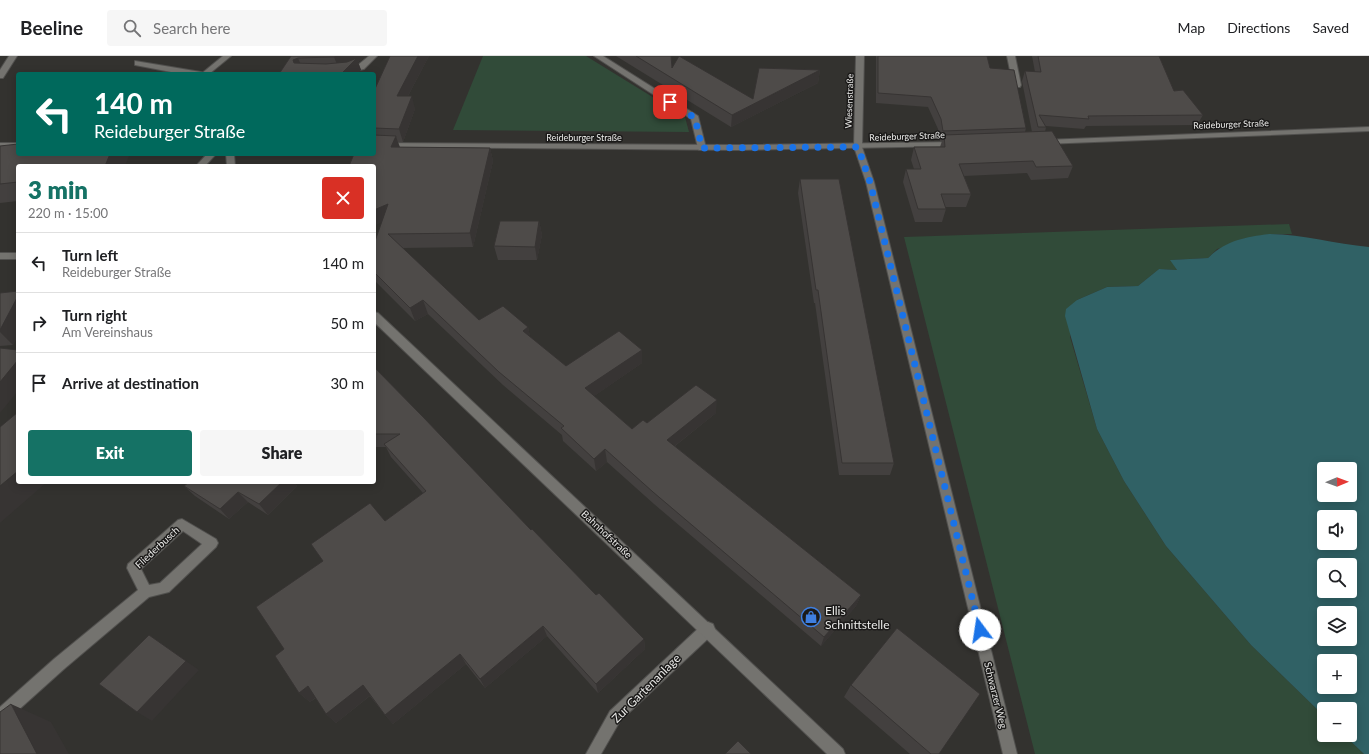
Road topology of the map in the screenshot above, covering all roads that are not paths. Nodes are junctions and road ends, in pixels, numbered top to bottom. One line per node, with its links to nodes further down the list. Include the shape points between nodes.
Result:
1 (14, 56): 11 (street)
2 (227, 56): 9 (street)
3 (373, 56): 10 (street, via 361,67)
4 (598, 56): 20 (street, via 695,118)
5 (860, 56): 19 (street, Wiesenstraße)
6 (1011, 56): 12 (street)
7 (138, 63): 8 (street)
8 (186, 72)
9 (207, 72)
10 (337, 72)
11 (0, 76)
12 (1018, 92)
13 (1369, 129): 14 (street, Reideburger Straße)
14 (1037, 142)
15 (967, 144): 19 (street, Reideburger Straße)
16 (0, 145): 17 (street)
17 (16, 145)
18 (376, 145): 20 (street, Reideburger Straße)
19 (858, 147): 20 (street, Reideburger Straße); 31 (street, Schwarzer Weg, via 870,182)
20 (702, 148)
21 (210, 156): 22 (street)
22 (202, 164)
23 (0, 256): 24 (street)
24 (16, 256)
25 (376, 318): 27 (street, Bahnhofstraße)
26 (146, 592): 26 (street, Fliederbusch, via 164,588 212,543 182,524 133,568); 28 (street, Fliederbusch)
27 (708, 629): 29 (street, Zur Gartenanlage, via 615,716); 30 (street, Bahnhofstraße)
28 (0, 717)
29 (593, 754)
30 (838, 754)
31 (1010, 754)

